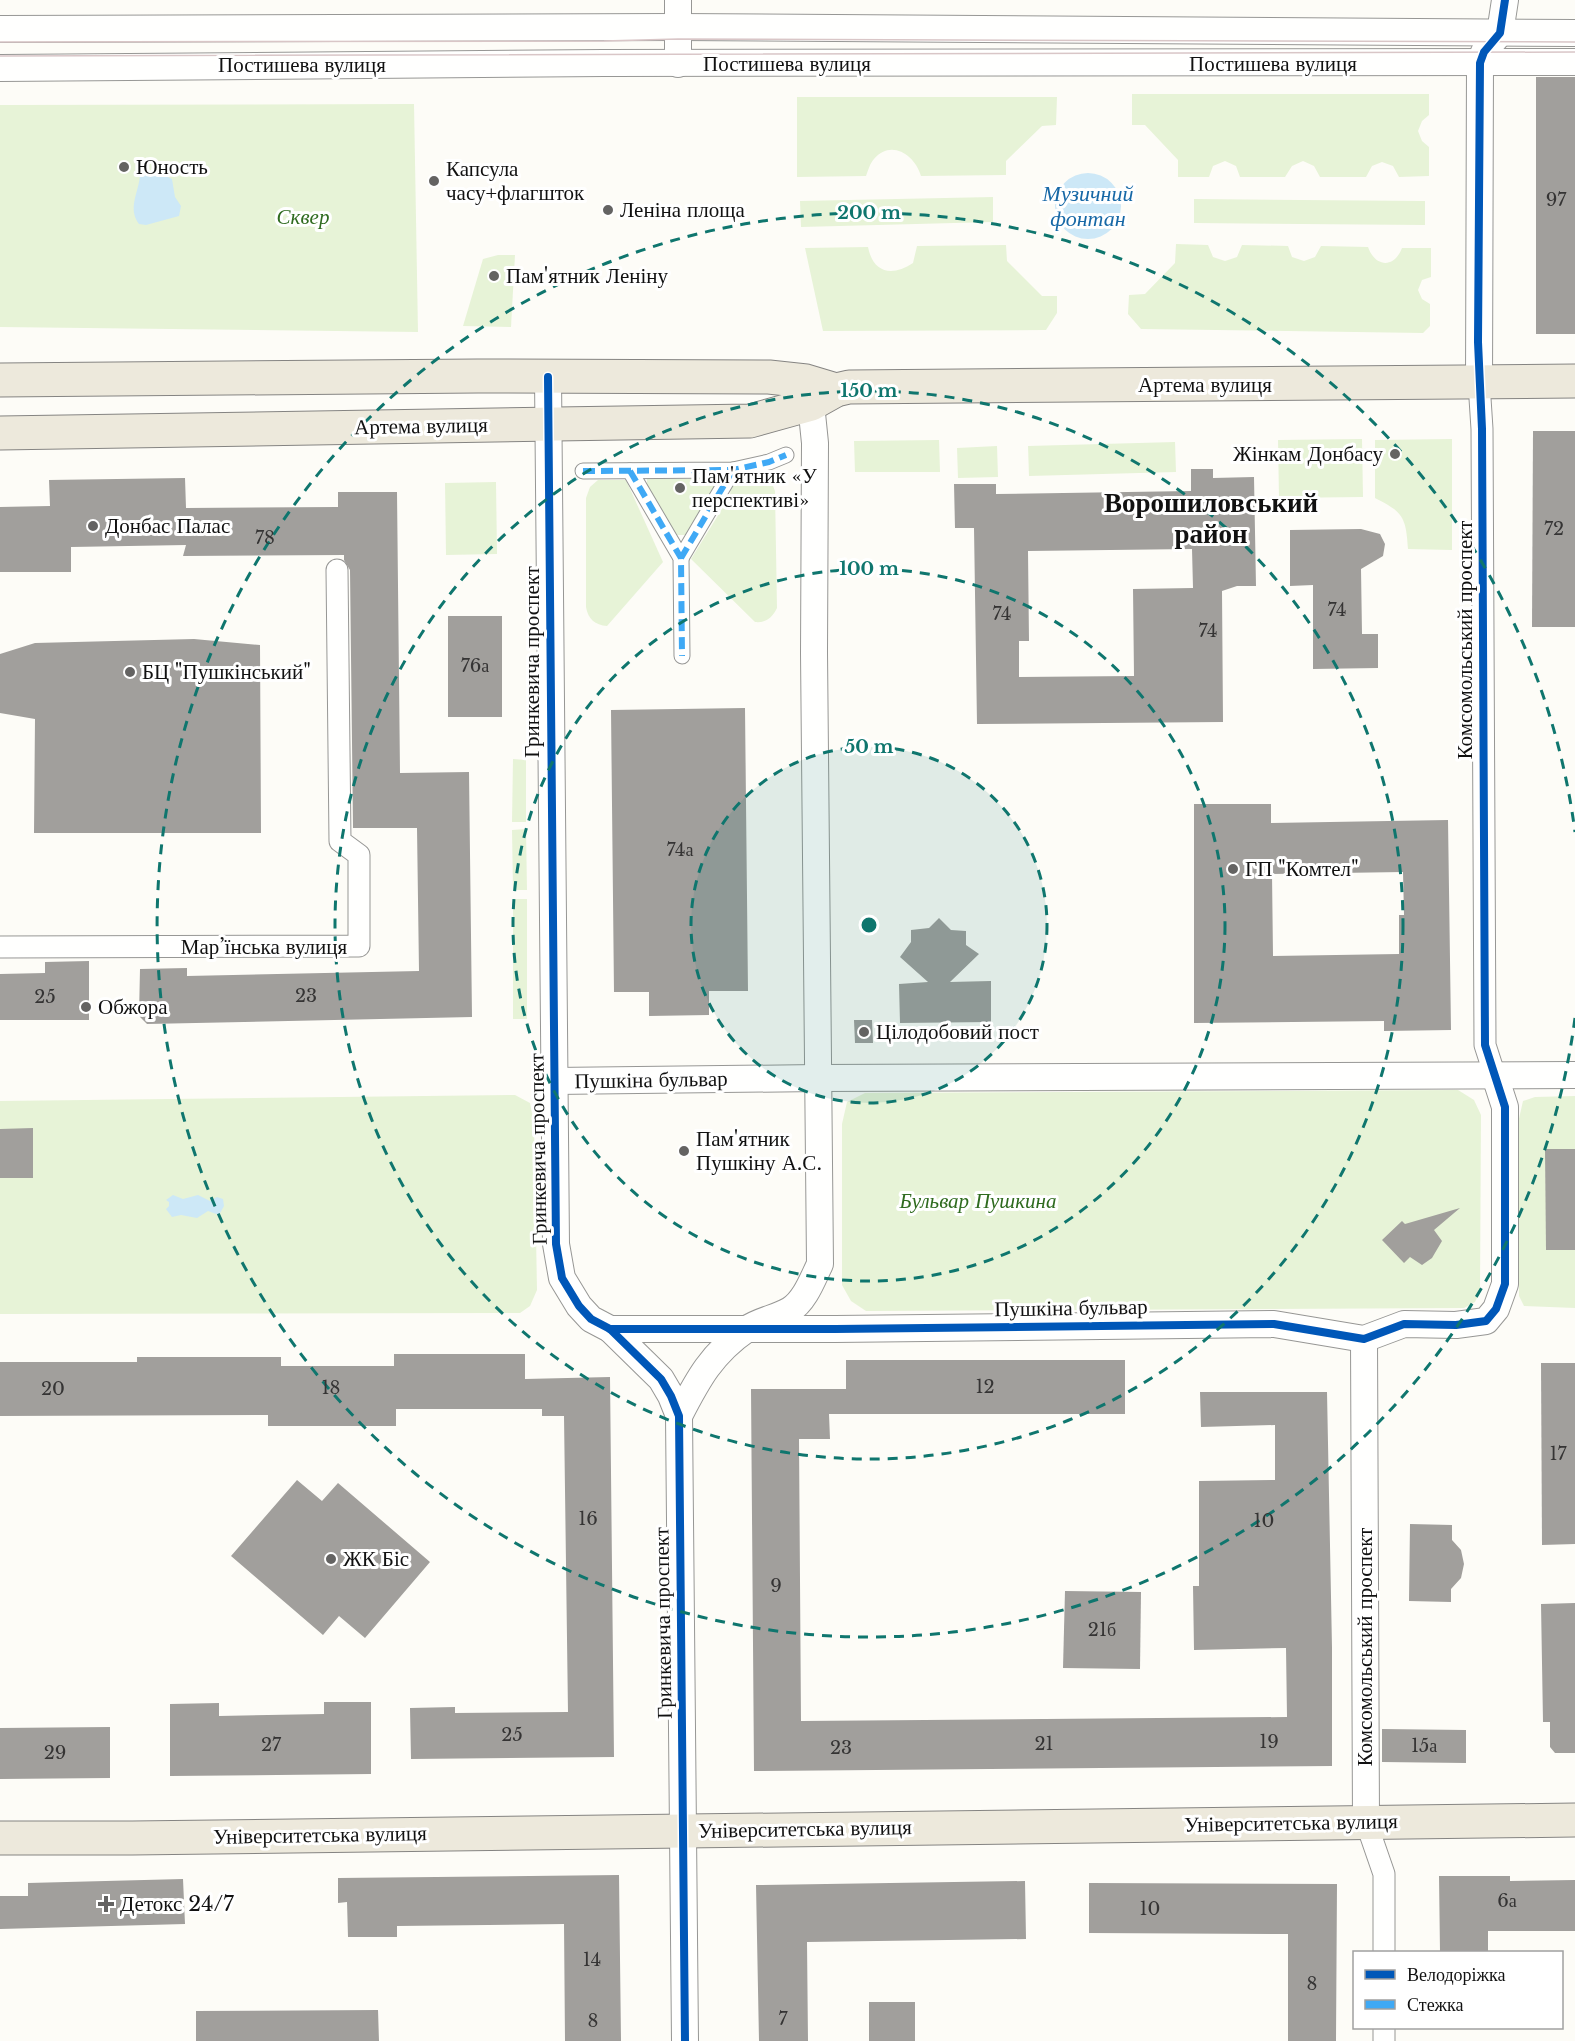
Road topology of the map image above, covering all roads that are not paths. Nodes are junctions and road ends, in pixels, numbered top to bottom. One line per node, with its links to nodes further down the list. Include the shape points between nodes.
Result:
1 (678, 0): 3 (street)
2 (1505, 0): 5 (street)
3 (678, 27): 4 (street, Постишева вулиця); 5 (street, Постишева вулиця); 9 (street)
4 (0, 29)
5 (1500, 33): 6 (street, Постишева вулиця); 8 (street)
6 (1575, 33)
7 (1575, 62): 8 (street, Постишева вулиця)
8 (1480, 63): 9 (street, Постишева вулиця); 15 (street, Комсомольський проспект)
9 (678, 64): 10 (street, Постишева вулиця)
10 (0, 68)
11 (548, 377): 12 (main road, Артема вулиця); 16 (main road, Артема вулиця, via 769,377 806,381); 17 (street, Гринкевича проспект)
12 (137, 378): 13 (main road, Артема вулиця); 18 (main road, via 162,384 172,393 172,412 162,422)
13 (0, 380)
14 (1575, 381): 15 (main road, Артема вулиця)
15 (1479, 383): 16 (main road, Артема вулиця, via 849,387); 29 (street, Комсомольський проспект, via 1485,1045)
16 (824, 397): 17 (main road, Артема вулиця, via 750,422); 30 (street, Гринкевича проспект, via 815,443)
17 (548, 424): 18 (main road, Артема вулиця); 31 (street, Гринкевича проспект)
18 (135, 430): 19 (main road, Артема вулиця)
19 (0, 433)
20 (786, 455): 21 (street)
21 (733, 470): 23 (street); 24 (street)
22 (583, 471): 23 (street)
23 (630, 471): 24 (street)
24 (681, 558): 26 (street)
25 (337, 570): 27 (street, Мар’їнська вулиця, via 340,841 359,855 359,946)
26 (682, 656)
27 (0, 947)
28 (1575, 1075): 29 (street, Пушкіна бульвар)
29 (1496, 1076): 30 (street, Пушкіна бульвар); 34 (street, Комсомольський проспект, via 1505,1107 1505,1284 1496,1309 1486,1321 1404,1324)
30 (818, 1078): 31 (street, Пушкіна бульвар); 32 (street, Гринкевича проспект, via 820,1264 807,1291 792,1309)
31 (554, 1081): 33 (street, Гринкевича проспект, via 556,1244 562,1278 591,1319)
32 (749, 1328): 33 (street, Пушкіна бульвар); 34 (street, Пушкіна бульвар, via 1274,1324); 35 (street, Гринкевича проспект, via 714,1357)
33 (610, 1329): 35 (street, Гринкевича проспект, via 661,1379)
34 (1365, 1339): 37 (street, Комсомольський проспект)
35 (679, 1416): 38 (street, Гринкевича проспект)
36 (1575, 1820): 37 (main road, Університетська вулиця)
37 (1366, 1822): 38 (main road, Університетська вулиця); 40 (street, Комсомольський проспект, via 1384,1874)
38 (683, 1830): 39 (main road, Університетська вулиця); 41 (street, Гринкевича проспект)
39 (0, 1838)
40 (1384, 1951)
41 (685, 2041)

